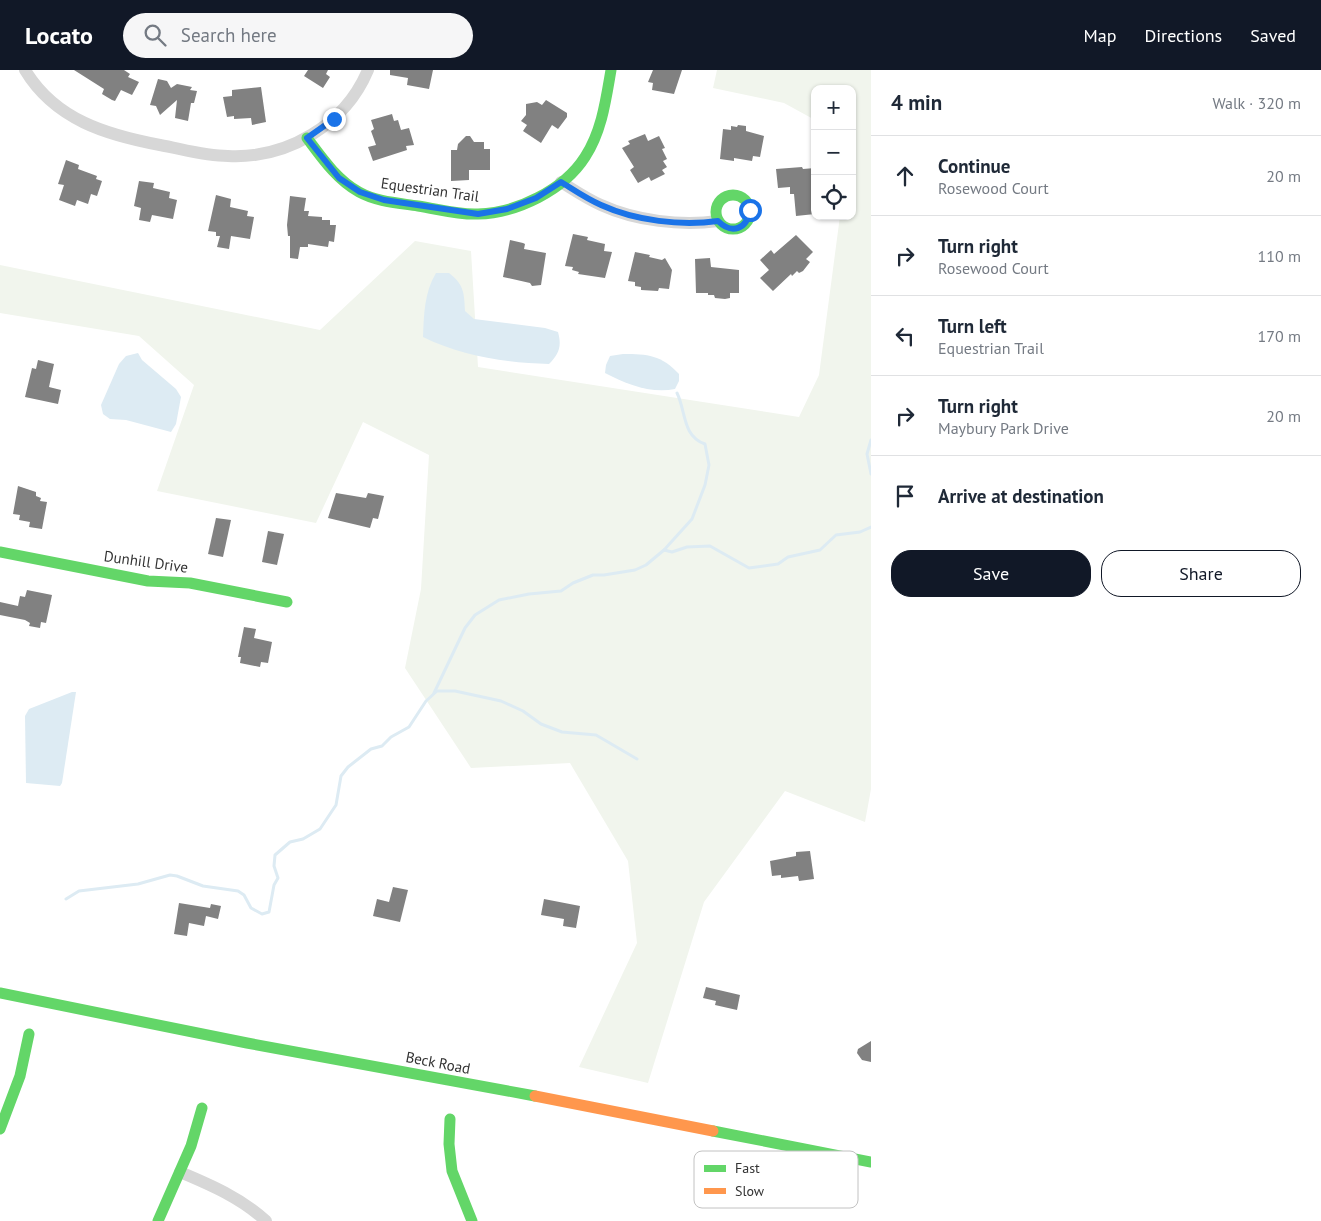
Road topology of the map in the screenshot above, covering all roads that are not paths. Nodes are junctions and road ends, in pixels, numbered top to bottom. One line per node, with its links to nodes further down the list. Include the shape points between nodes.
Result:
1 (25, 70): 4 (street, via 62,109 94,128 117,136 226,156 256,155)
2 (368, 70): 4 (street, via 334,119)
3 (611, 70): 5 (street, Equestrian Trail, via 603,118 585,157)
4 (307, 138): 5 (street, Equestrian Trail, via 339,178 360,192 384,200 478,214 507,209 536,198)
5 (561, 182): 6 (street, via 618,212 678,223)
6 (718, 221)
7 (0, 552): 8 (street, Dunhill Drive, via 148,581 190,583)
8 (287, 602)
9 (0, 992): 14 (street, Beck Road, via 247,1044 436,1077)
10 (29, 1034): 13 (street, via 20,1076)
11 (202, 1108): 17 (street)
12 (450, 1118): 20 (street, via 452,1171)
13 (0, 1129)
14 (815, 1151)
15 (858, 1159): 16 (street, Beck Road)
16 (871, 1162)
17 (180, 1172): 18 (street); 19 (street, via 220,1188 254,1209)
18 (158, 1221)
19 (266, 1221)
20 (472, 1221)

